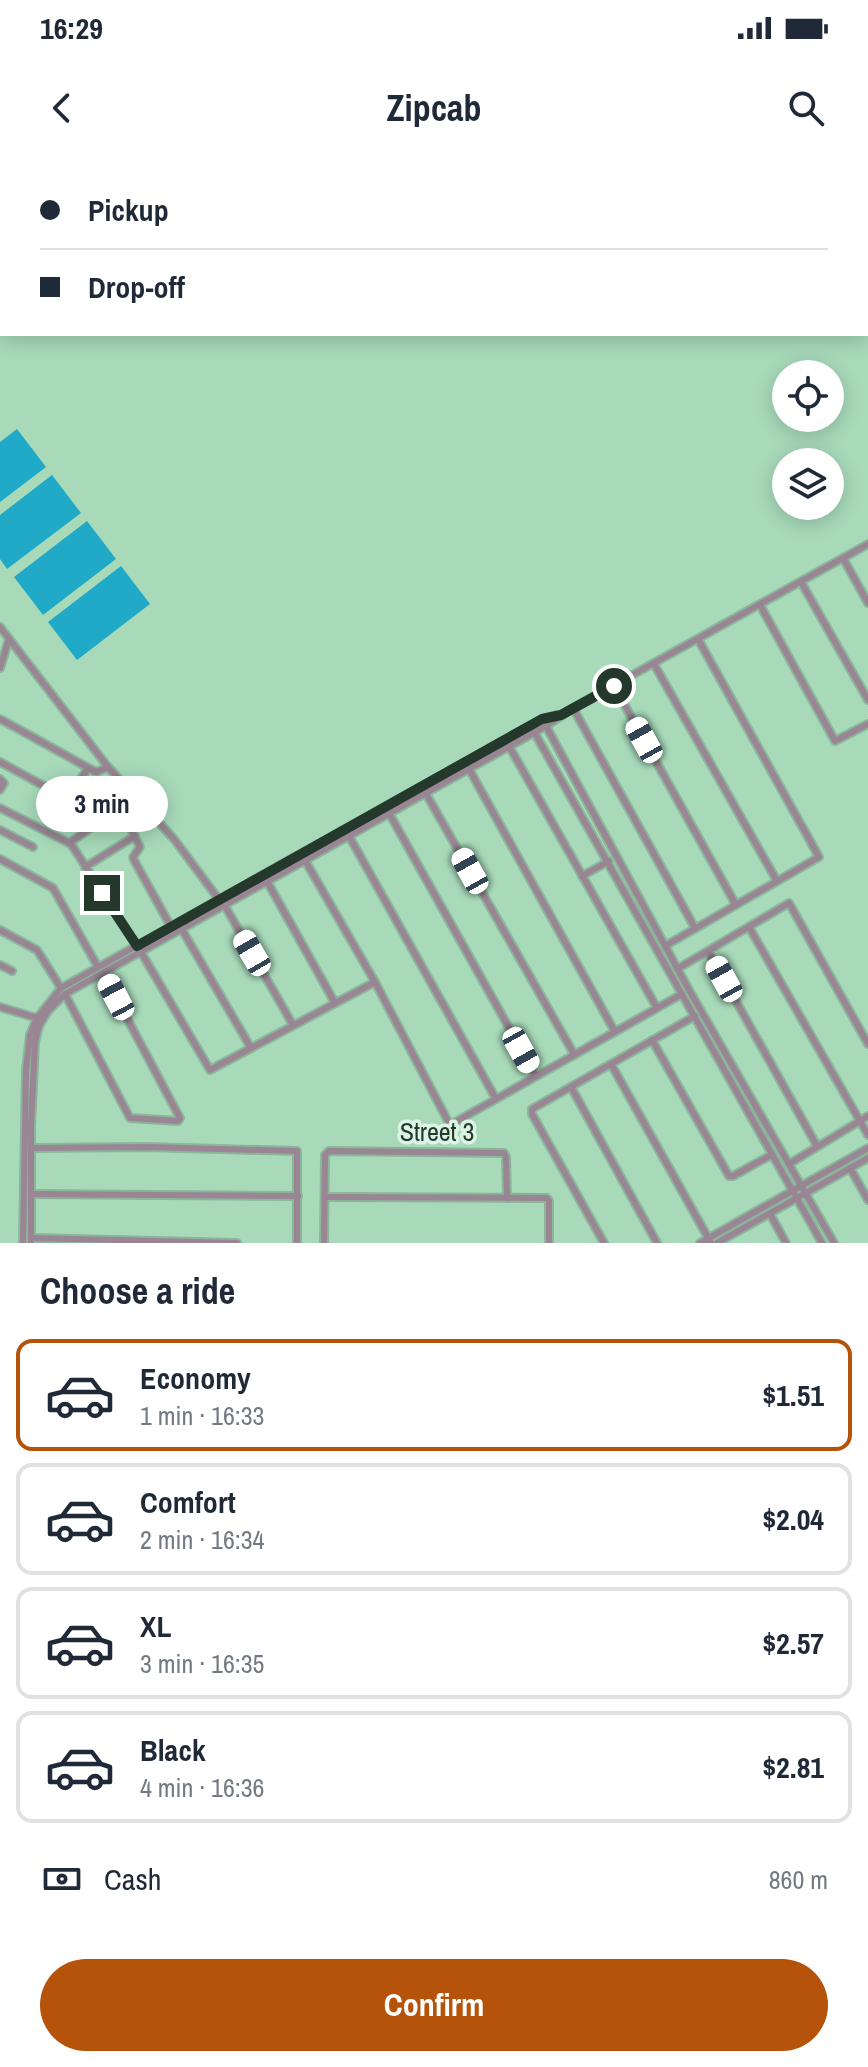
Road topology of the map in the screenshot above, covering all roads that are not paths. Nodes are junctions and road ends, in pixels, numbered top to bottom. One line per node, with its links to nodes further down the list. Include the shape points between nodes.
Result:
1 (868, 544): 2 (street)
2 (843, 558): 3 (street); 4 (street)
3 (801, 582): 5 (street); 12 (street)
4 (868, 603)
5 (760, 605): 8 (street); 16 (street, via 835,741)
6 (0, 627): 7 (street)
7 (9, 639): 10 (street); 20 (street)
8 (698, 639): 9 (street); 41 (street, via 819,857)
9 (654, 664): 11 (street); 41 (street)
10 (0, 668)
11 (614, 686): 13 (street); 44 (street)
12 (868, 700)
13 (573, 708): 15 (street); 48 (street)
14 (0, 719): 21 (street)
15 (544, 722): 17 (street); 50 (street)
16 (868, 724)
17 (532, 729): 18 (street); 30 (street); 37 (street)
18 (509, 746): 22 (street); 40 (street)
19 (0, 762): 21 (street, via 68,799)
20 (108, 767): 21 (street, via 100,772); 43 (street, via 174,839)
21 (88, 768)
22 (469, 769): 26 (street); 66 (street)
23 (0, 779): 24 (street)
24 (0, 790)
25 (112, 791): 32 (street)
26 (425, 792): 28 (street); 70 (street)
27 (0, 808): 34 (street)
28 (389, 813): 30 (street); 72 (street)
29 (104, 819): 34 (street)
30 (367, 822): 33 (street); 43 (street)
31 (0, 830): 35 (street)
32 (135, 836): 39 (street); 45 (street, via 140,847 134,860)
33 (349, 836): 38 (street); 74 (street)
34 (69, 843): 39 (street)
35 (33, 847)
36 (0, 859): 55 (street, via 53,888)
37 (609, 861): 40 (street); 59 (street)
38 (306, 862): 42 (street); 57 (street)
39 (85, 867): 51 (street)
40 (582, 876): 62 (street)
41 (777, 881): 44 (street)
42 (268, 883): 43 (street); 60 (street)
43 (222, 903): 45 (street); 47 (street); 65 (street)
44 (736, 905): 48 (street)
45 (171, 927): 51 (street)
46 (749, 927): 52 (street); 68 (street, via 789,903); 76 (street)
47 (181, 928): 51 (street); 69 (street)
48 (695, 928): 50 (street)
49 (0, 930): 58 (street, via 37,950)
50 (665, 946): 54 (street)
51 (139, 949): 55 (street); 69 (street, via 207,1068 213,1070)
52 (708, 951): 54 (street); 78 (street)
53 (0, 965): 56 (street)
54 (677, 969): 83 (street)
55 (101, 970): 58 (street); 58 (street, via 178,1121 130,1118)
56 (12, 971)
57 (375, 982): 60 (street); 74 (street, via 450,1125)
58 (63, 991): 64 (street); 79 (street, via 39,1026 35,1042)
59 (682, 994): 62 (street); 63 (street)
60 (335, 1003): 65 (street)
61 (0, 1007): 64 (street)
62 (657, 1008): 66 (street)
63 (695, 1016): 67 (street); 81 (street)
64 (37, 1018): 96 (street, via 26,1070)
65 (293, 1025): 69 (street)
66 (615, 1032): 70 (street)
67 (652, 1040): 71 (street); 81 (street, via 729,1176)
68 (868, 1044)
69 (251, 1048)
70 (574, 1054): 72 (street)
71 (611, 1064): 73 (street); 95 (street)
72 (536, 1076): 74 (street)
73 (571, 1087): 101 (street, via 531,1112); 102 (street)
74 (496, 1099)
75 (868, 1116): 76 (street)
76 (860, 1121): 77 (street); 78 (street)
77 (868, 1135)
78 (817, 1146): 83 (street)
79 (31, 1148): 86 (street); 88 (street, via 293,1150 298,1153)
80 (868, 1148): 85 (street)
81 (771, 1155): 87 (street)
82 (868, 1158): 84 (street)
83 (789, 1164): 85 (street)
84 (850, 1168): 85 (street); 91 (street)
85 (804, 1190): 87 (street); 107 (street)
86 (31, 1194): 88 (street); 94 (street)
87 (795, 1195): 92 (street); 95 (street); 106 (street)
88 (298, 1196): 98 (street)
89 (325, 1197): 90 (street); 90 (street, via 325,1155 345,1151 504,1153); 99 (street)
90 (507, 1198): 100 (street, via 549,1199)
91 (868, 1200)
92 (770, 1214): 93 (street); 105 (street)
93 (731, 1240): 104 (street)
94 (31, 1241): 97 (street)
95 (710, 1241): 103 (street)
96 (23, 1243)
97 (237, 1243)
98 (297, 1243)
99 (324, 1243)
100 (549, 1243)
101 (604, 1243)
102 (657, 1243)
103 (700, 1243)
104 (717, 1243)
105 (786, 1243)
106 (822, 1243)
107 (834, 1243)

